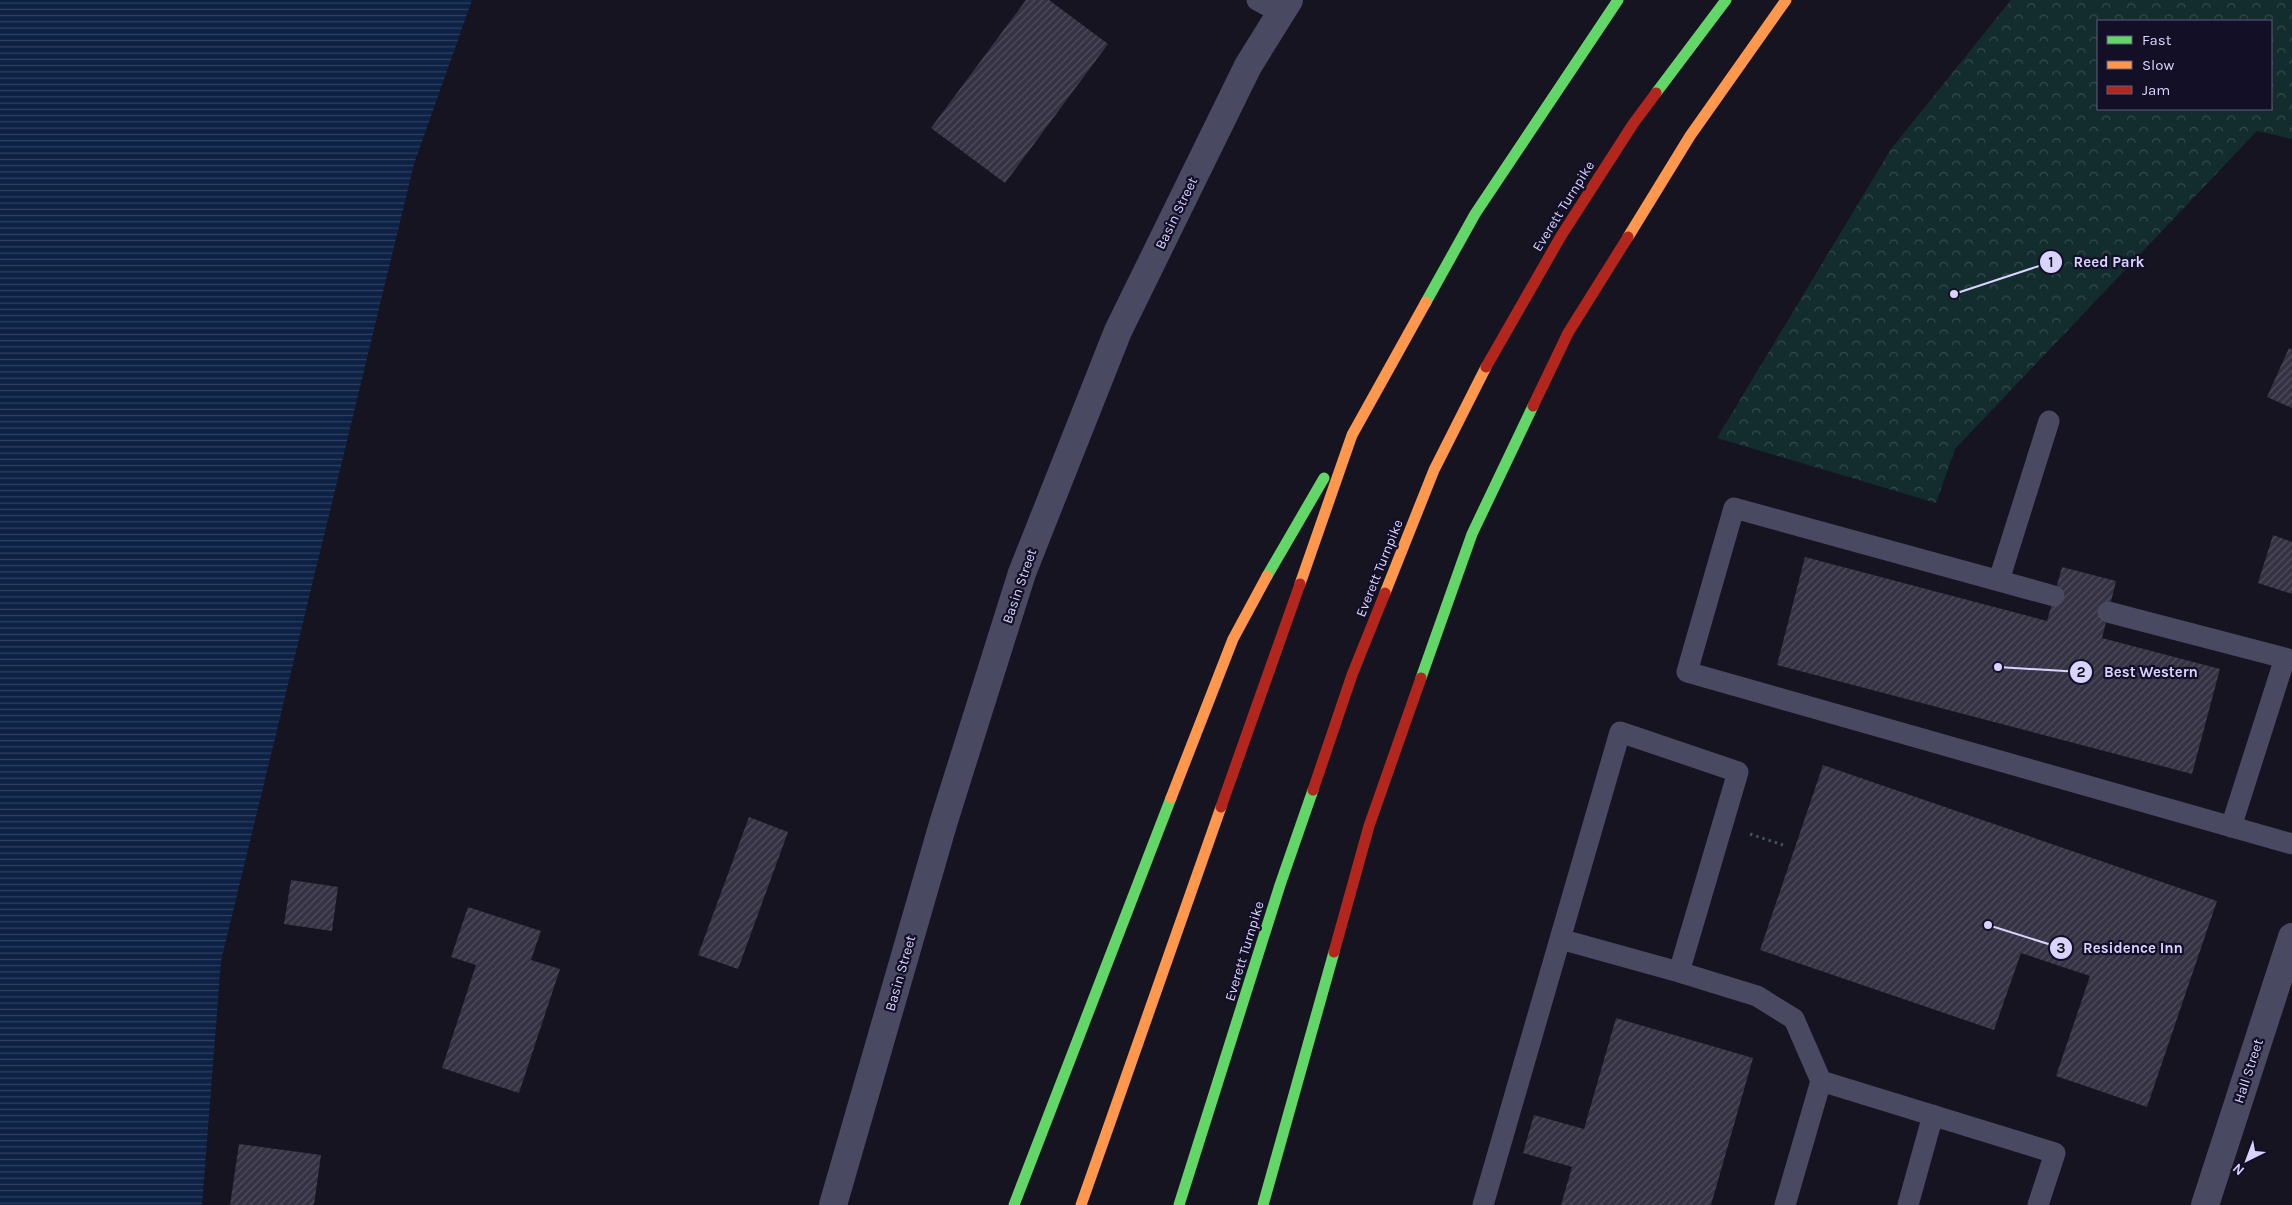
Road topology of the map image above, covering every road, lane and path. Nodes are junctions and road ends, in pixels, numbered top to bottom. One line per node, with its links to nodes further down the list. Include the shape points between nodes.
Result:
1 (1257, 0): 5 (lane)
2 (1618, 0): 7 (highway, via 1475,214)
3 (1726, 0): 22 (highway, Everett Turnpike, via 1633,124 1561,236 1494,351 1434,470 1352,675 1280,885)
4 (1786, 0): 23 (highway, via 1690,136 1568,333 1472,534 1370,826)
5 (1285, 6): 19 (street, Basin Street, via 1248,66 1118,332 1022,573 943,824)
6 (2049, 421): 8 (lane)
7 (1352, 435): 20 (highway, via 1282,547 1233,639); 21 (highway)
8 (1999, 580): 9 (lane); 12 (lane, via 1734,508 1687,672)
9 (2054, 596)
10 (2108, 612): 11 (lane)
11 (2288, 659): 12 (lane)
12 (2231, 827): 13 (lane)
13 (2292, 844)
14 (2292, 938): 28 (street, Hall Street)
15 (1560, 939): 16 (lane); 16 (lane, via 1620,732 1738,772); 24 (lane)
16 (1678, 972): 17 (lane, via 1758,996 1794,1019)
17 (1822, 1081): 18 (lane); 25 (lane)
18 (1933, 1115): 26 (lane); 27 (lane, via 2055,1153)
19 (833, 1205)
20 (1014, 1205)
21 (1081, 1205)
22 (1179, 1205)
23 (1263, 1205)
24 (1484, 1205)
25 (1785, 1205)
26 (1908, 1205)
27 (2038, 1205)
28 (2205, 1205)

